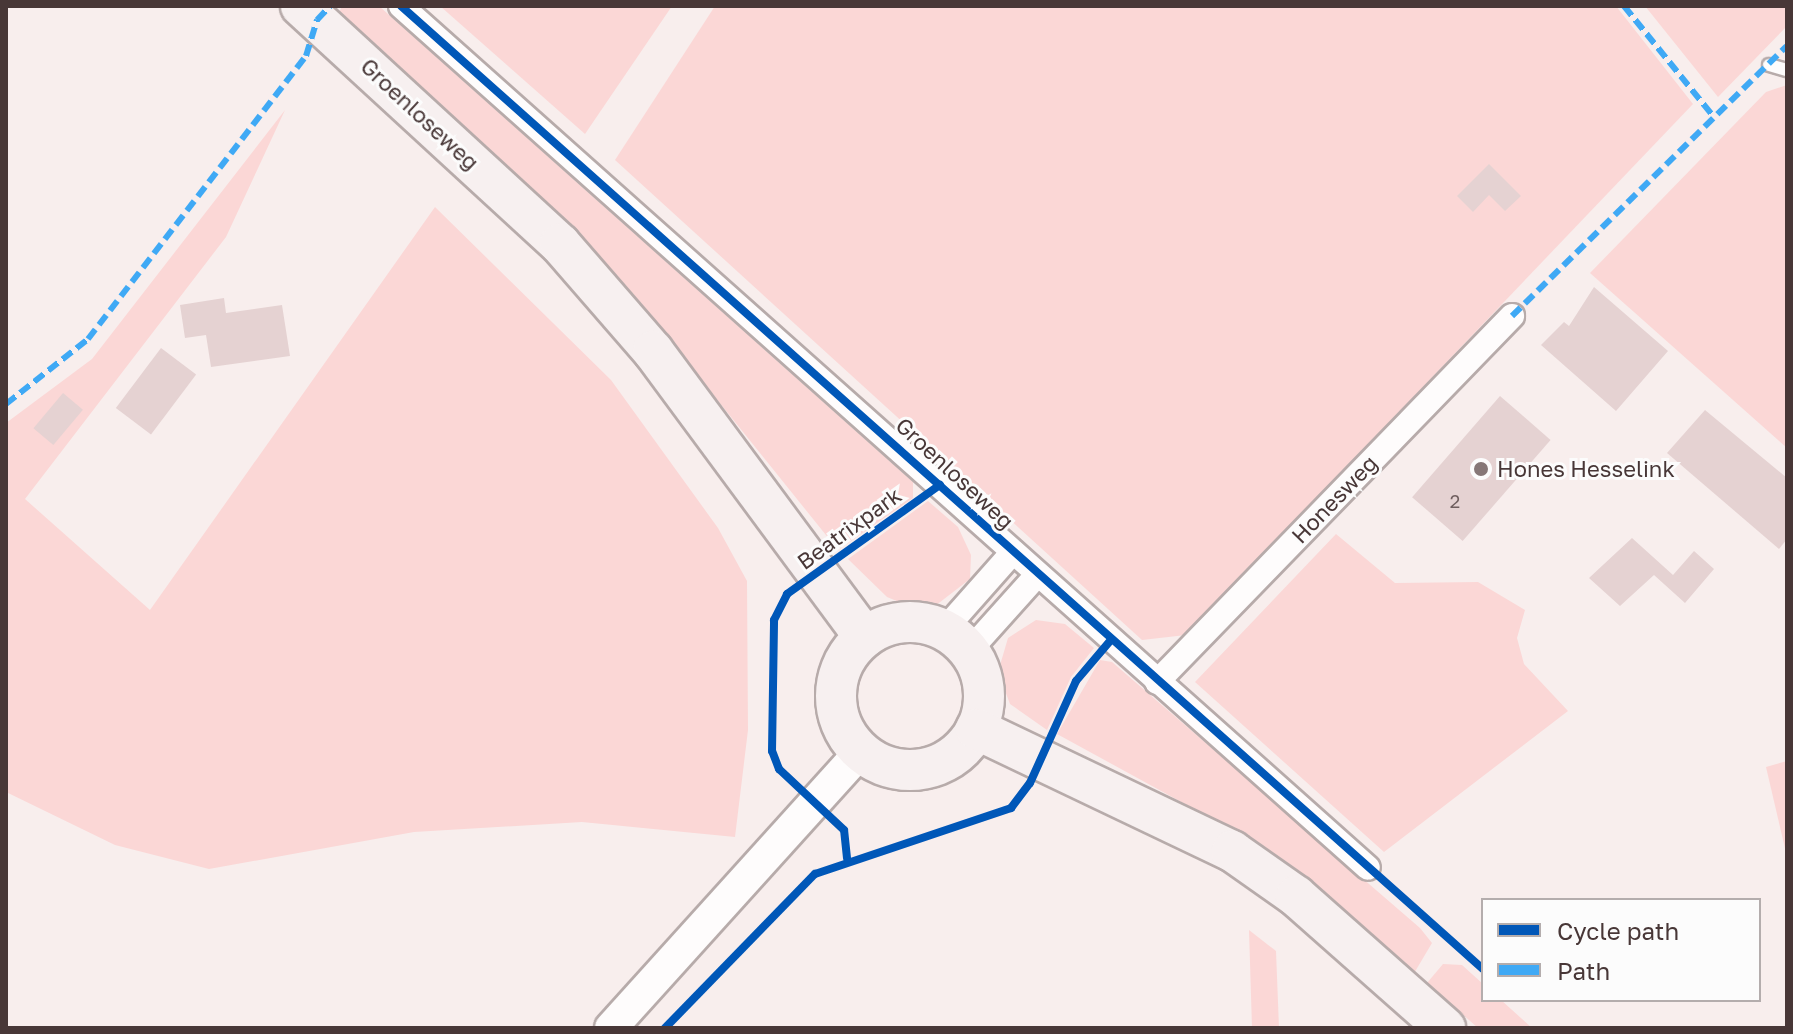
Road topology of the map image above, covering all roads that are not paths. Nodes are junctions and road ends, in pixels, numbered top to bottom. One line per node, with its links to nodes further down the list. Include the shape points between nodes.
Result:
1 (301, 6): 8 (main road, Groenloseweg, via 560,244 653,351)
2 (401, 6): 6 (street, Groenloseweg)
3 (1769, 65): 4 (lane)
4 (1787, 70)
5 (1512, 316): 10 (street, Honesweg)
6 (1013, 552): 7 (street, Groenloseweg); 9 (street, Groenloseweg)
7 (1038, 574): 9 (street); 10 (street, Groenloseweg)
8 (865, 637): 9 (main road, via 903,622); 12 (main road, via 842,666 836,703)
9 (956, 641): 11 (main road, via 983,689)
10 (1157, 682): 13 (street, Groenloseweg)
11 (976, 729): 12 (main road, via 951,757 915,770); 15 (main road, via 1232,851 1296,896)
12 (861, 751): 14 (street)
13 (1368, 868)
14 (611, 1028)
15 (1445, 1028)

